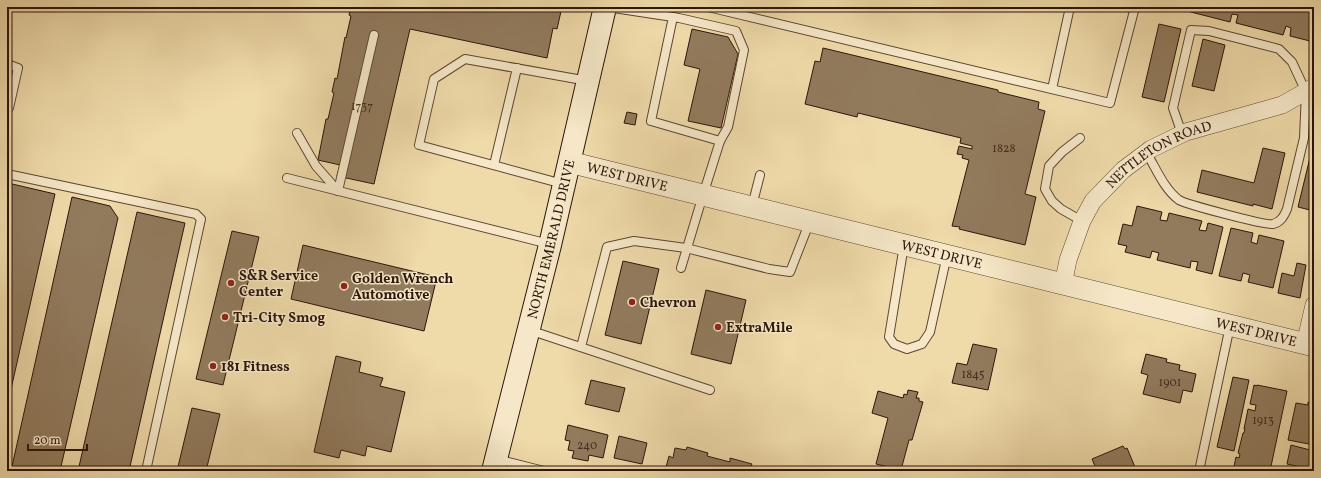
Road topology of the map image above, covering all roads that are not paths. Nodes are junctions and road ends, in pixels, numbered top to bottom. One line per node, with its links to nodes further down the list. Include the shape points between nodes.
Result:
1 (606, 7): 5 (lane); 9 (main road, NORTH EMERALD DRIVE)
2 (708, 7): 10 (lane)
3 (1070, 7): 10 (lane)
4 (1135, 7): 10 (lane, via 1110,103)
5 (673, 18): 16 (lane, via 651,121); 16 (lane, via 736,31 744,50 728,128)
6 (374, 35): 24 (lane)
7 (7, 64): 12 (lane, via 18,68)
8 (517, 68): 9 (lane); 19 (lane); 19 (lane, via 465,59 434,79 432,86 419,145)
9 (588, 81): 18 (main road, NORTH EMERALD DRIVE)
10 (1052, 89)
11 (1310, 89): 14 (street, NETTLETON ROAD, via 1282,105); 14 (lane, via 1292,62 1279,50 1209,31 1191,30 1174,108); 17 (lane, via 1304,138 1287,209 1283,219 1273,224 1180,201 1169,191)
12 (9, 108)
13 (297, 133): 24 (lane, via 316,166)
14 (1182, 134): 17 (street, NETTLETON ROAD)
15 (1080, 138): 28 (lane, via 1049,166 1045,189 1052,201 1061,209)
16 (720, 141): 25 (lane)
17 (1146, 152): 28 (street, NETTLETON ROAD, via 1123,170 1093,202)
18 (569, 162): 23 (main road, NORTH EMERALD DRIVE); 25 (street, WEST DRIVE)
19 (494, 165): 23 (lane)
20 (7, 174): 42 (lane, via 196,214 201,219)
21 (760, 175): 26 (lane)
22 (287, 178): 24 (lane)
23 (564, 184): 30 (main road, NORTH EMERALD DRIVE)
24 (338, 191): 30 (lane)
25 (702, 195): 26 (street, WEST DRIVE); 31 (lane)
26 (752, 207): 27 (street, WEST DRIVE)
27 (810, 221): 29 (street, WEST DRIVE); 31 (lane, via 790,272)
28 (1082, 221): 34 (street, NETTLETON ROAD)
29 (904, 244): 32 (street, WEST DRIVE); 32 (lane, via 889,337 894,344 907,349 922,344 930,332)
30 (550, 245): 37 (main road, NORTH EMERALD DRIVE)
31 (686, 248): 33 (lane); 39 (lane, via 634,241 607,247)
32 (948, 255): 34 (street, WEST DRIVE)
33 (681, 268)
34 (1062, 285): 36 (street, WEST DRIVE)
35 (1314, 305): 38 (street)
36 (1230, 326): 38 (street, WEST DRIVE); 44 (lane)
37 (529, 330): 39 (lane); 41 (main road, NORTH EMERALD DRIVE)
38 (1309, 345)
39 (581, 347): 40 (lane)
40 (710, 390)
41 (495, 465): 43 (lane)
42 (146, 471)
43 (544, 471)
44 (1199, 471)

